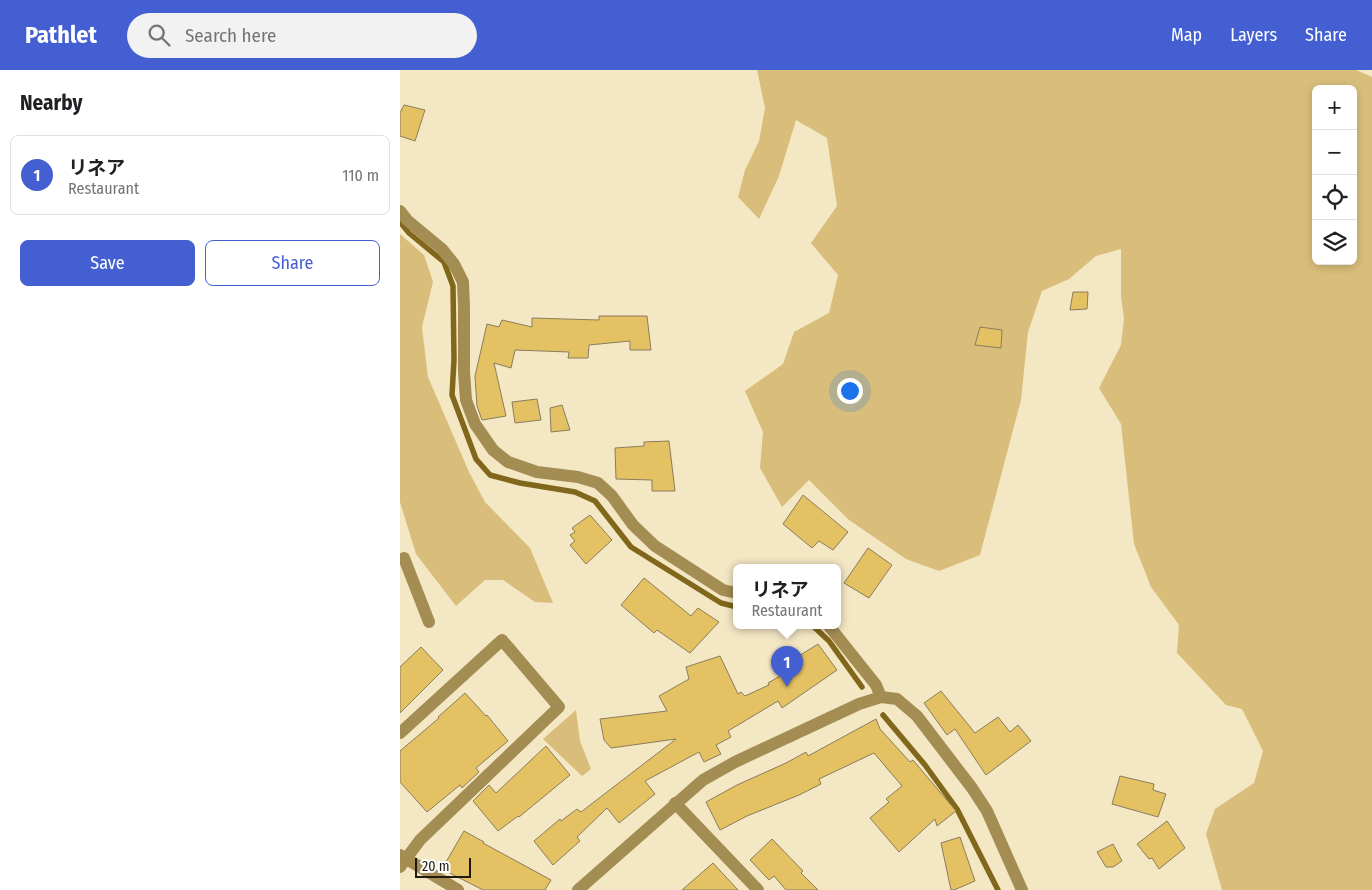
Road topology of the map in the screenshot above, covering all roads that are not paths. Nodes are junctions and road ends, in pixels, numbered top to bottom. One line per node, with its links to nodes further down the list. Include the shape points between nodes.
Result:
1 (400, 211): 3 (street, via 442,249 462,282 466,400 475,424 493,450 508,462 537,472 598,483 655,546 723,590)
2 (401, 556): 4 (street)
3 (733, 592)
4 (429, 622)
5 (831, 629): 6 (street, via 876,685)
6 (881, 697): 8 (street, via 858,704 735,762 704,780); 13 (street, via 897,699 916,716 972,788 987,811)
7 (400, 733): 9 (street, via 502,640 559,707)
8 (675, 803): 11 (street); 12 (street)
9 (402, 861): 10 (street)
10 (458, 890)
11 (578, 890)
12 (758, 890)
13 (1022, 890)

